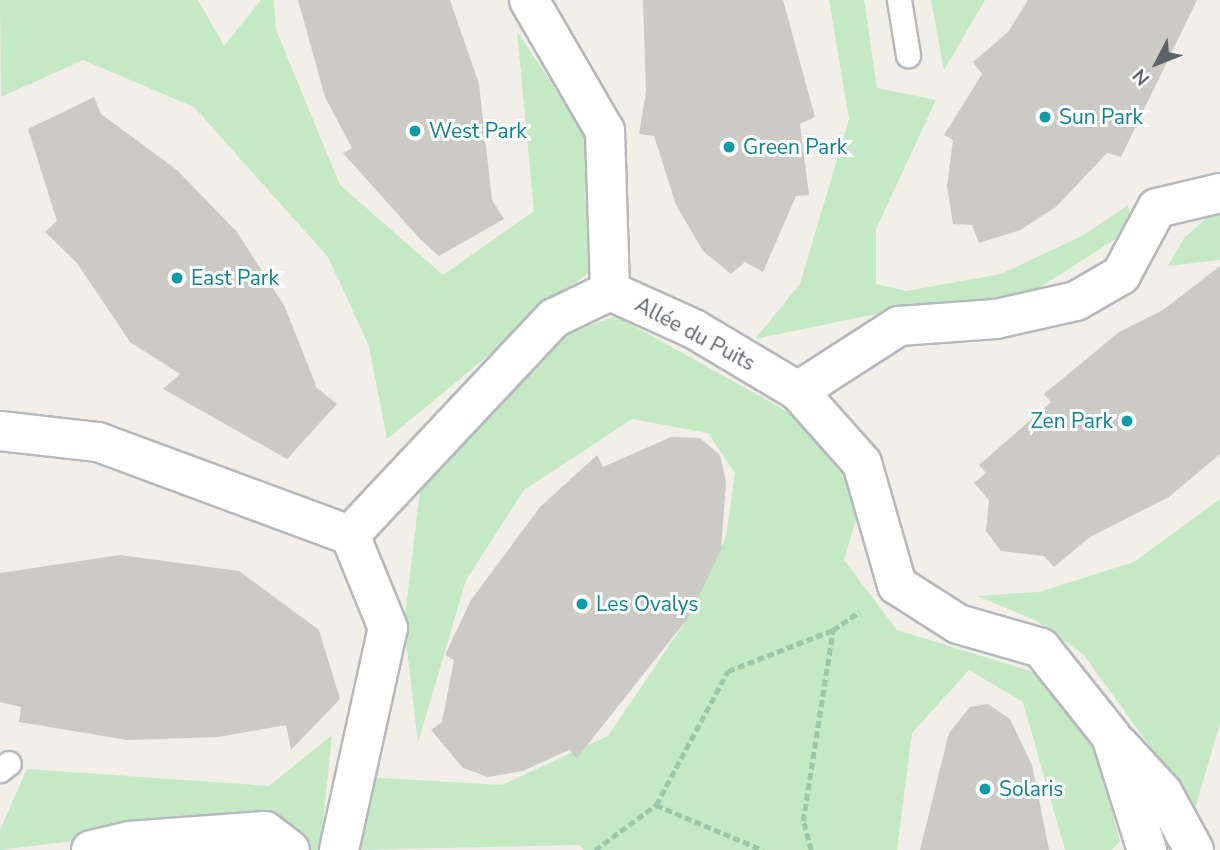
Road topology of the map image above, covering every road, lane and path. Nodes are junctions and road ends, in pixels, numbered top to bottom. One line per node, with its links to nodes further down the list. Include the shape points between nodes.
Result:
1 (529, 0): 5 (street, via 605,131)
2 (899, 0): 3 (lane)
3 (908, 55)
4 (1220, 193): 6 (street, via 1157,208 1121,275 1076,301 996,319 899,326)
5 (610, 291): 6 (street, Allée du Puits, via 694,329); 8 (street, Allée du Puits, via 554,318)
6 (799, 391): 9 (street, Allée du Puits, via 862,463)
7 (0, 431): 8 (street, via 98,442)
8 (350, 536): 15 (street, via 388,628)
9 (897, 585): 10 (path); 11 (street, via 958,624 1041,649)
10 (833, 630): 12 (path, via 728,671); 18 (path, via 803,821)
11 (1111, 736): 19 (street); 20 (street, via 1163,793)
12 (656, 805): 16 (path); 17 (path)
13 (91, 850): 14 (street, via 265,831)
14 (290, 850)
15 (339, 850)
16 (595, 850)
17 (763, 850)
18 (811, 850)
19 (1147, 850)
20 (1194, 850)

